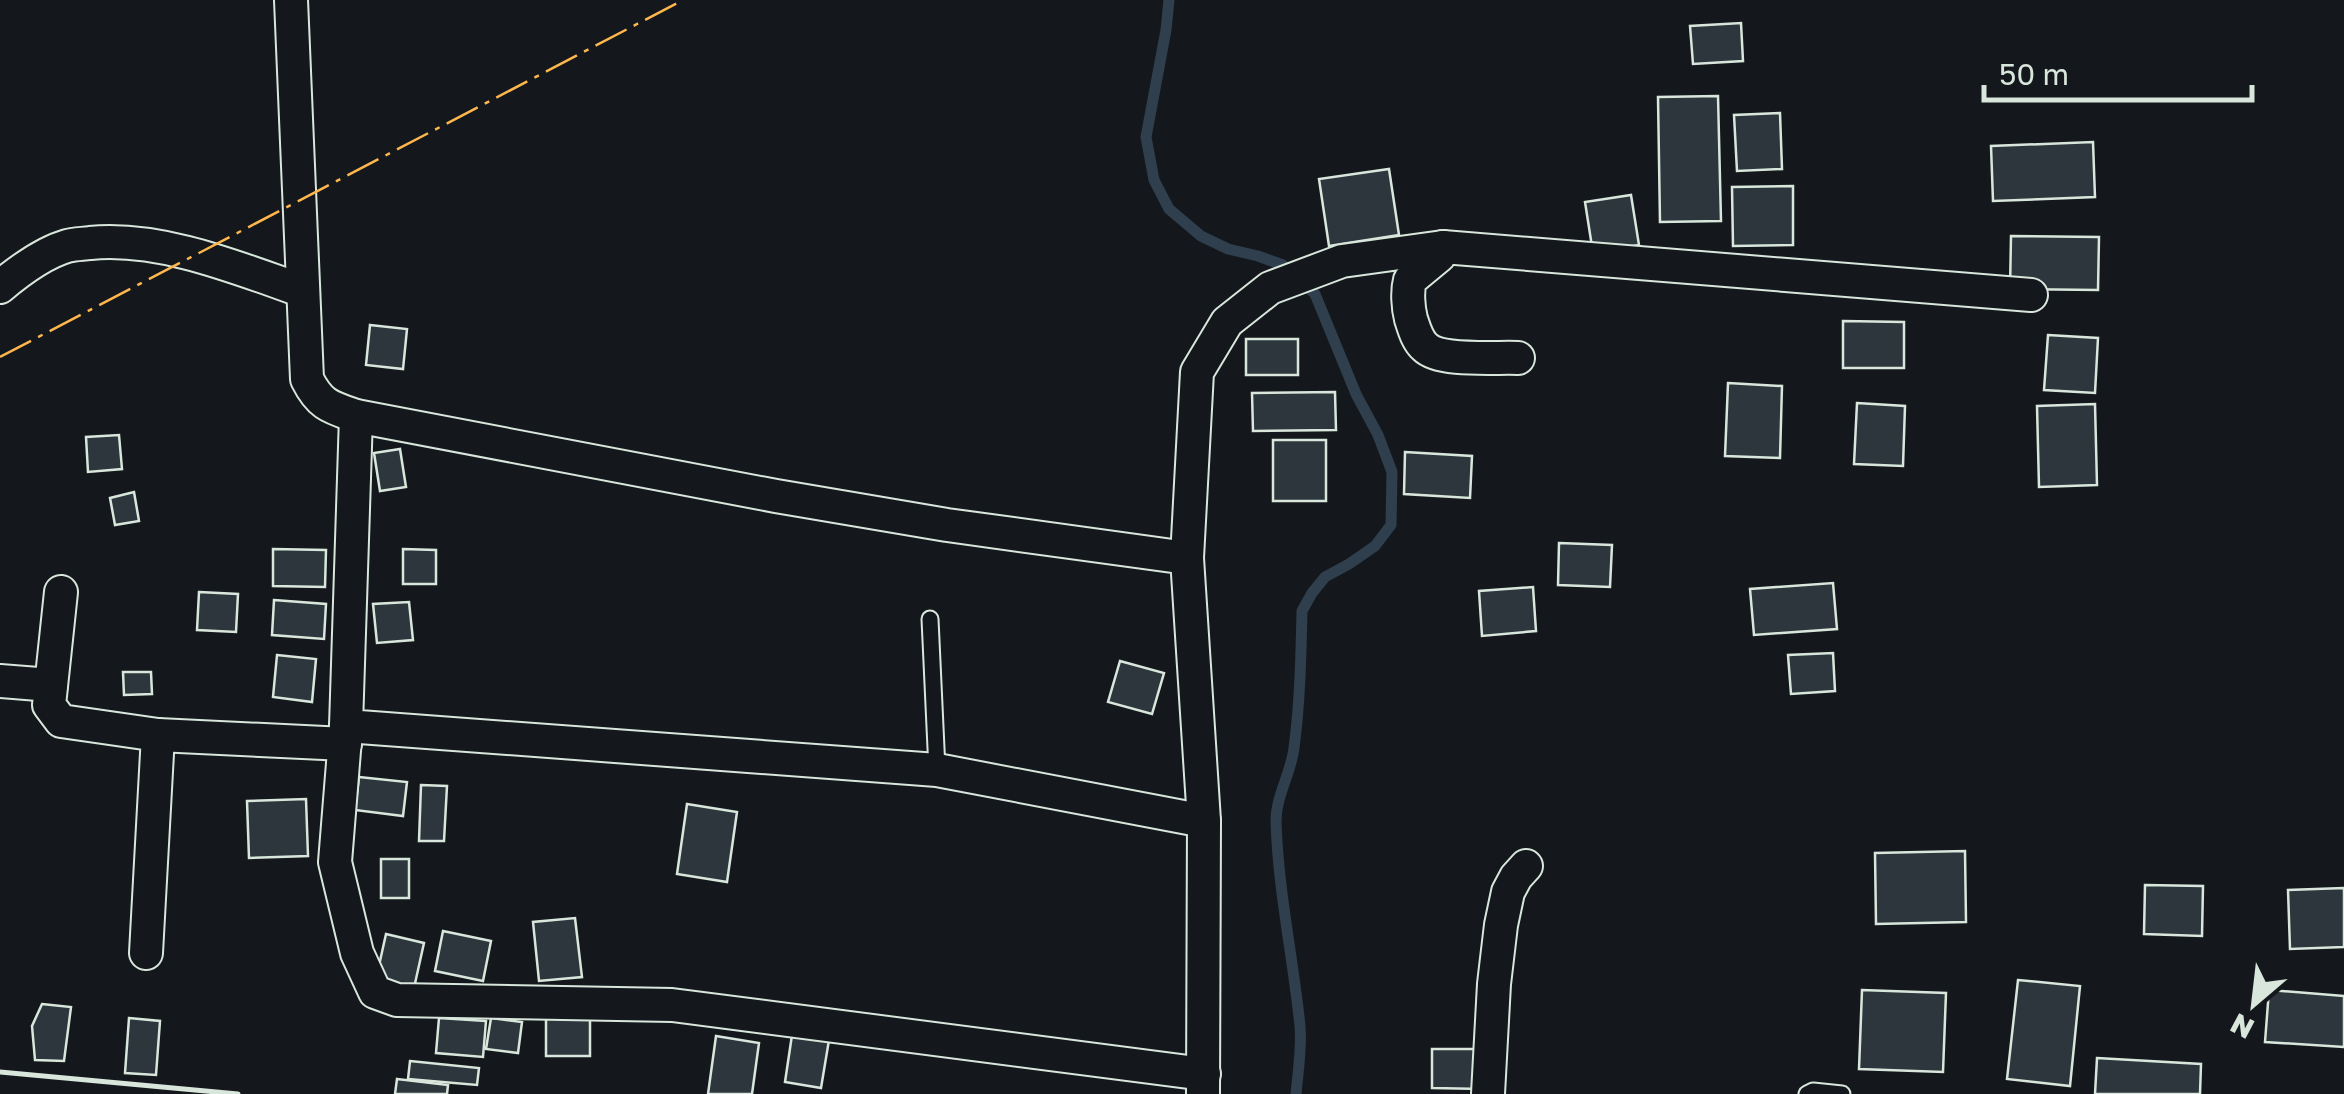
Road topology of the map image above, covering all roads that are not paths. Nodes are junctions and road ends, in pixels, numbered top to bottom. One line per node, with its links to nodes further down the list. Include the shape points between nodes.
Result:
1 (290, 0): 4 (street)
2 (1443, 246): 5 (street); 6 (street, via 1408,285 1417,337 1438,355); 8 (street, via 1342,260 1270,288 1227,322 1197,372)
3 (0, 287): 4 (street, via 67,246 112,241 178,251)
4 (303, 290): 7 (street, via 307,378 316,397)
5 (2031, 294)
6 (1518, 358)
7 (356, 416): 8 (street, via 776,496); 13 (street)
8 (1187, 558): 16 (street)
9 (61, 592): 12 (street)
10 (930, 619): 15 (lane)
11 (0, 680): 12 (street)
12 (51, 685): 14 (street, via 49,704 61,721)
13 (346, 734): 14 (street); 15 (street); 19 (street, via 335,862 357,953 375,992 397,1000 672,1005)
14 (158, 735): 18 (street)
15 (937, 770): 16 (street)
16 (1204, 821): 19 (street)
17 (1526, 866): 20 (street, via 1508,892 1500,925)
18 (146, 953)
19 (1204, 1084)
20 (1488, 1094)
21 (1808, 1094): 22 (lane)
22 (1842, 1094)

